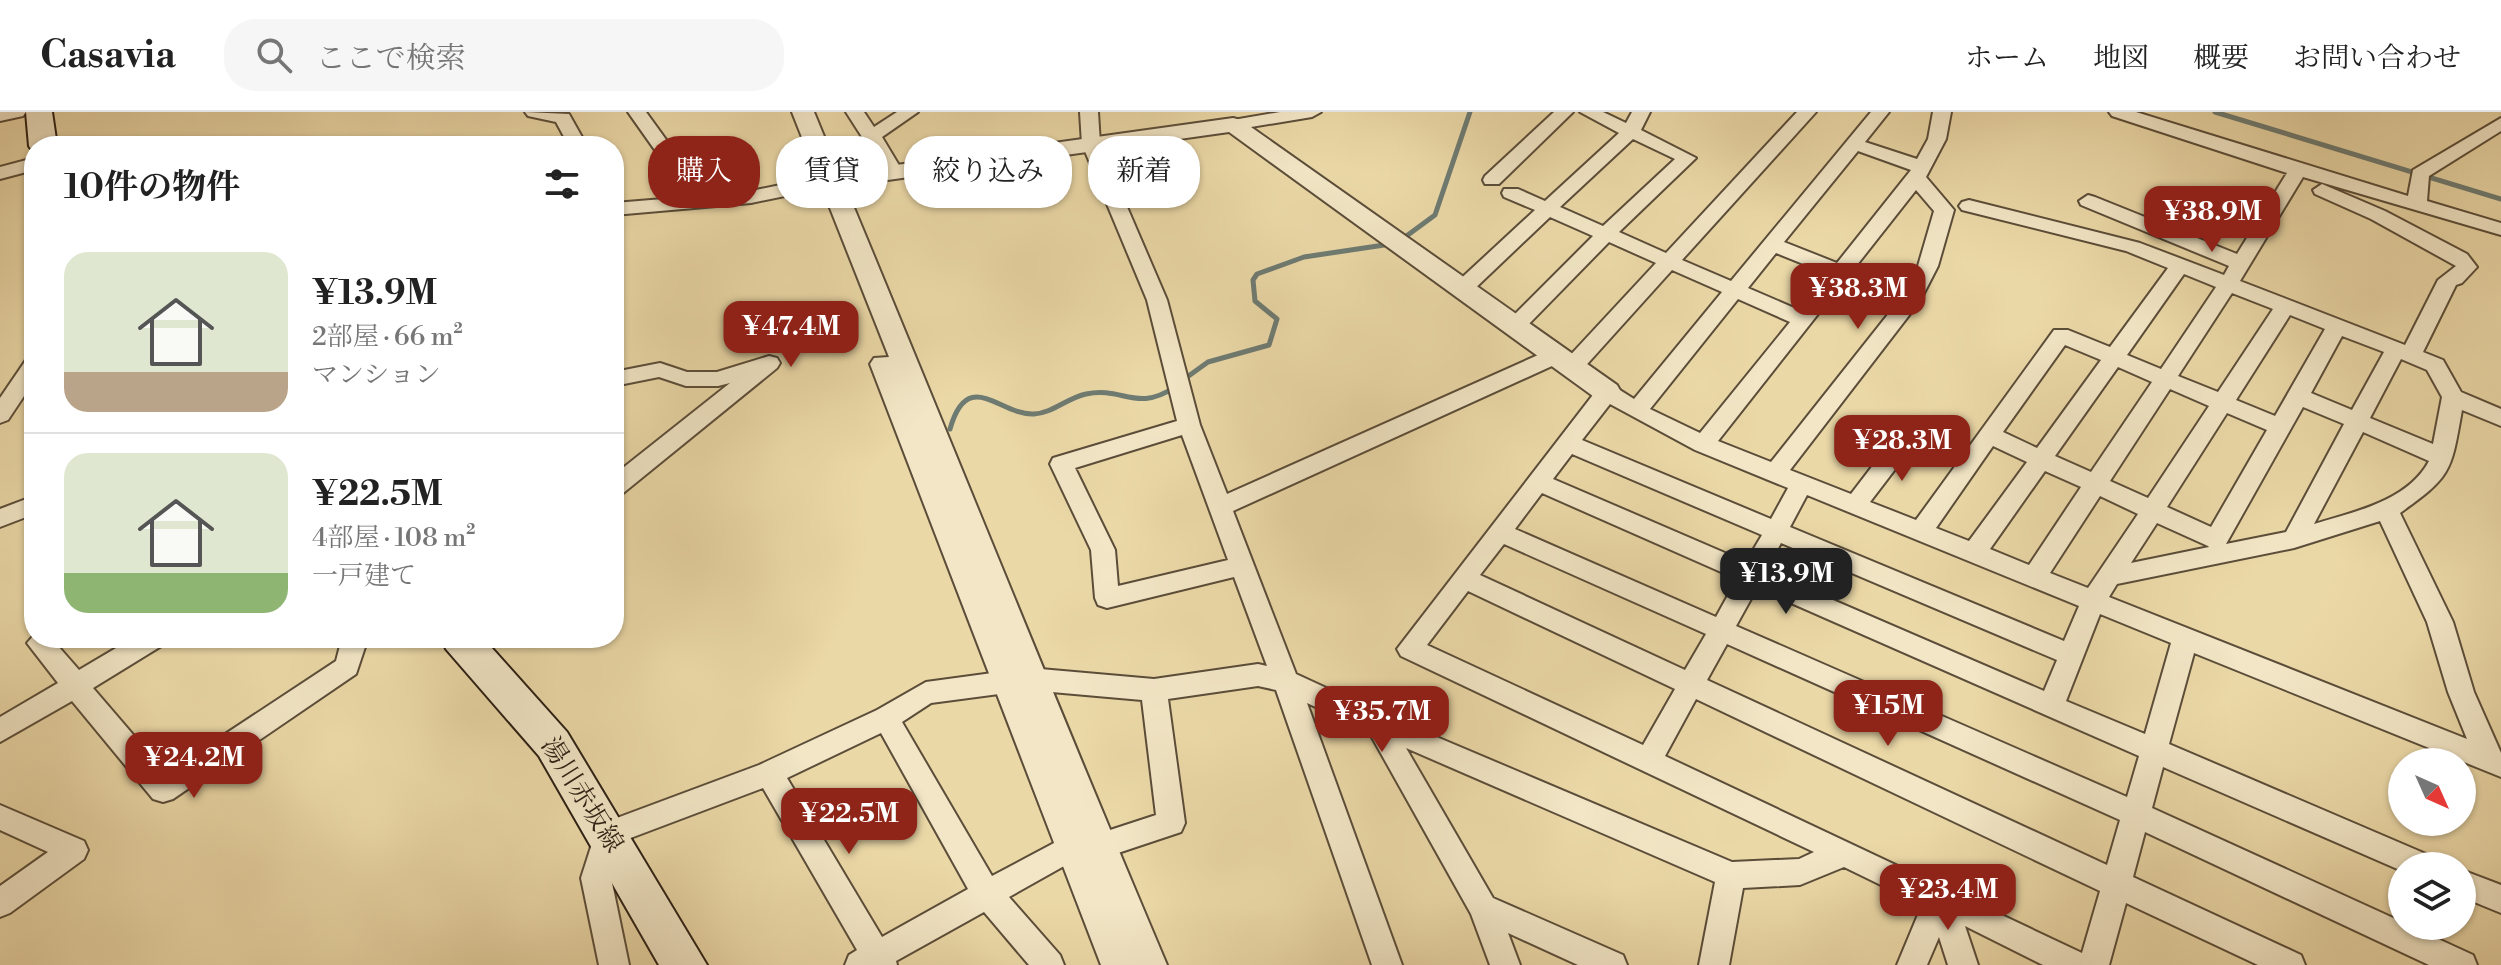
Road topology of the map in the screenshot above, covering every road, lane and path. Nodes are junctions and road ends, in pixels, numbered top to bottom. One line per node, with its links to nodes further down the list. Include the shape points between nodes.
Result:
1 (17, 112): 18 (street)
2 (39, 112): 22 (main road)
3 (534, 112): 23 (street, via 563,118)
4 (637, 112): 24 (street)
5 (784, 112): 25 (street)
6 (803, 112): 26 (street)
7 (855, 112): 27 (street)
8 (909, 112): 27 (street)
9 (1089, 112): 28 (street)
10 (1312, 112): 20 (street)
11 (1564, 112): 39 (street)
12 (1589, 112): 21 (street)
13 (1641, 112): 21 (street)
14 (1807, 112): 52 (street)
15 (1880, 112): 31 (street)
16 (1942, 112): 35 (street, via 1937,139)
17 (2118, 112): 38 (street)
18 (0, 116)
19 (2501, 123): 42 (street, via 2420,178)
20 (1233, 125): 29 (street); 57 (street)
21 (1631, 131): 48 (street); 50 (street, via 1687,158)
22 (42, 136)
23 (573, 136)
24 (654, 136)
25 (797, 136)
26 (809, 136)
27 (872, 136)
28 (1090, 136)
29 (1151, 136)
30 (1088, 144): 34 (street)
31 (1854, 144): 35 (street); 51 (street)
32 (888, 162): 34 (street)
33 (24, 167): 36 (street)
34 (894, 172): 37 (street)
35 (1919, 172): 55 (street); 59 (street, via 1944,210 1928,266)
36 (0, 173)
37 (888, 173)
38 (2296, 174): 42 (street); 53 (street); 64 (street, via 2460,258 2467,267 2448,280)
39 (1492, 180)
40 (1511, 193): 48 (street)
41 (2088, 201): 53 (street)
42 (2417, 205): 49 (street)
43 (648, 206): 45 (street)
44 (1969, 206): 54 (street, via 2133,247)
45 (624, 208)
46 (832, 208): 115 (street, via 959,496)
47 (1118, 208): 78 (street, via 1157,300)
48 (1548, 209): 50 (street); 57 (street)
49 (2501, 229)
50 (1606, 234): 52 (street); 62 (street)
51 (1772, 244): 55 (street); 58 (street)
52 (1671, 262): 58 (street); 66 (street)
53 (2241, 263): 56 (street)
54 (2180, 265): 56 (street); 65 (street)
55 (1839, 272): 59 (street); 61 (street)
56 (2228, 284): 60 (street); 68 (street)
57 (1462, 289): 62 (street)
58 (1736, 289): 61 (street); 74 (street)
59 (1910, 301): 86 (street)
60 (2285, 307): 63 (street); 73 (street)
61 (1802, 319): 83 (street)
62 (1514, 327): 66 (street)
63 (2337, 327): 64 (street); 71 (street)
64 (2403, 352): 72 (street, via 2435,365); 77 (street)
65 (2114, 358): 68 (street); 81 (street, via 2061,335); 85 (street)
66 (1563, 362): 70 (street); 92 (street)
67 (624, 377): 87 (street, via 660,370 686,379 718,379 769,363)
68 (2165, 379): 73 (street); 90 (street)
69 (24, 380): 75 (street)
70 (1607, 392): 74 (street); 82 (street)
71 (2298, 396): 77 (street); 79 (street)
72 (2453, 397): 76 (street); 84 (street)
73 (2222, 402): 79 (street); 95 (street)
74 (1636, 411): 83 (street)
75 (0, 415)
76 (2501, 418)
77 (2357, 421): 84 (street); 100 (street)
78 (1189, 425): 92 (street); 102 (street, via 1061,464 1103,550 1107,598)
79 (2280, 427): 95 (street, via 2216,540)
80 (1911, 432): 91 (street)
81 (1989, 435): 85 (street); 98 (street)
82 (1569, 444): 88 (street); 97 (street)
83 (1703, 444): 86 (street)
84 (2442, 457): 94 (street, via 2431,479)
85 (2041, 459): 90 (street); 101 (street)
86 (1775, 473): 89 (street)
87 (624, 480)
88 (1540, 483): 99 (street); 103 (street)
89 (1802, 484): 91 (street); 97 (street)
90 (2095, 484): 95 (street); 105 (street)
91 (1855, 505): 98 (street)
92 (1220, 507): 102 (street)
93 (24, 509): 96 (street)
94 (2387, 510): 100 (street); 126 (street, via 2440,622 2461,692)
95 (2154, 511): 104 (street)
96 (0, 518)
97 (1776, 531): 103 (street); 114 (street)
98 (1921, 531): 101 (street)
99 (1500, 532): 106 (street); 108 (street)
100 (2294, 539): 104 (street)
101 (1974, 553): 105 (street)
102 (1243, 566): 116 (street)
103 (1752, 575): 108 (street); 120 (street)
104 (2111, 576): 107 (street)
105 (2034, 577): 107 (street)
106 (1463, 578): 117 (street); 125 (street, via 1410,649)
107 (2093, 601): 109 (street); 114 (street)
108 (1721, 631): 117 (street); 128 (street)
109 (2185, 640): 124 (street); 126 (street)
110 (44, 648): 118 (street)
111 (138, 648): 118 (street)
112 (352, 648): 118 (street, via 347,667 163,790)
113 (469, 648): 130 (main road, 湯川赤坂線, via 553,744)
114 (2072, 655): 120 (street)
115 (1018, 680): 119 (street); 121 (street, via 926,693); 131 (street)
116 (1286, 681): 119 (street, via 1258,675); 122 (street); 148 (street)
117 (1691, 684): 125 (street); 135 (street)
118 (76, 686): 123 (street)
119 (1154, 690): 131 (street, via 1171,823)
120 (2051, 706): 124 (street)
121 (886, 718): 127 (street); 137 (street)
122 (1378, 724): 134 (street); 141 (street)
123 (0, 731)
124 (2154, 752): 128 (street); 132 (street)
125 (1649, 760): 133 (street)
126 (2495, 763)
127 (769, 773): 130 (street); 142 (street)
128 (2136, 814): 135 (street); 157 (street)
129 (0, 817): 140 (street, via 74,850)
130 (608, 834): 143 (street, via 596,878); 144 (main road, 湯川赤坂線)
131 (1089, 842): 137 (street); 146 (street); 147 (street)
132 (2390, 852)
133 (1845, 853): 134 (street, via 1800,872); 138 (street)
134 (1731, 875): 151 (street)
135 (2117, 883): 155 (street); 156 (street)
136 (2476, 889): 139 (street)
137 (987, 894): 142 (street); 145 (street)
138 (1940, 898): 152 (street); 153 (street); 154 (street)
139 (2501, 899)
140 (0, 903)
141 (1483, 908): 149 (street); 150 (street)
142 (873, 962)
143 (614, 965)
144 (684, 965)
145 (1049, 965)
146 (1120, 965)
147 (1148, 965)
148 (1387, 965)
149 (1505, 965)
150 (1612, 965)
151 (1714, 965)
152 (1912, 965)
153 (1963, 965)
154 (2074, 965)
155 (2094, 965)
156 (2290, 965)
157 (2462, 965)

